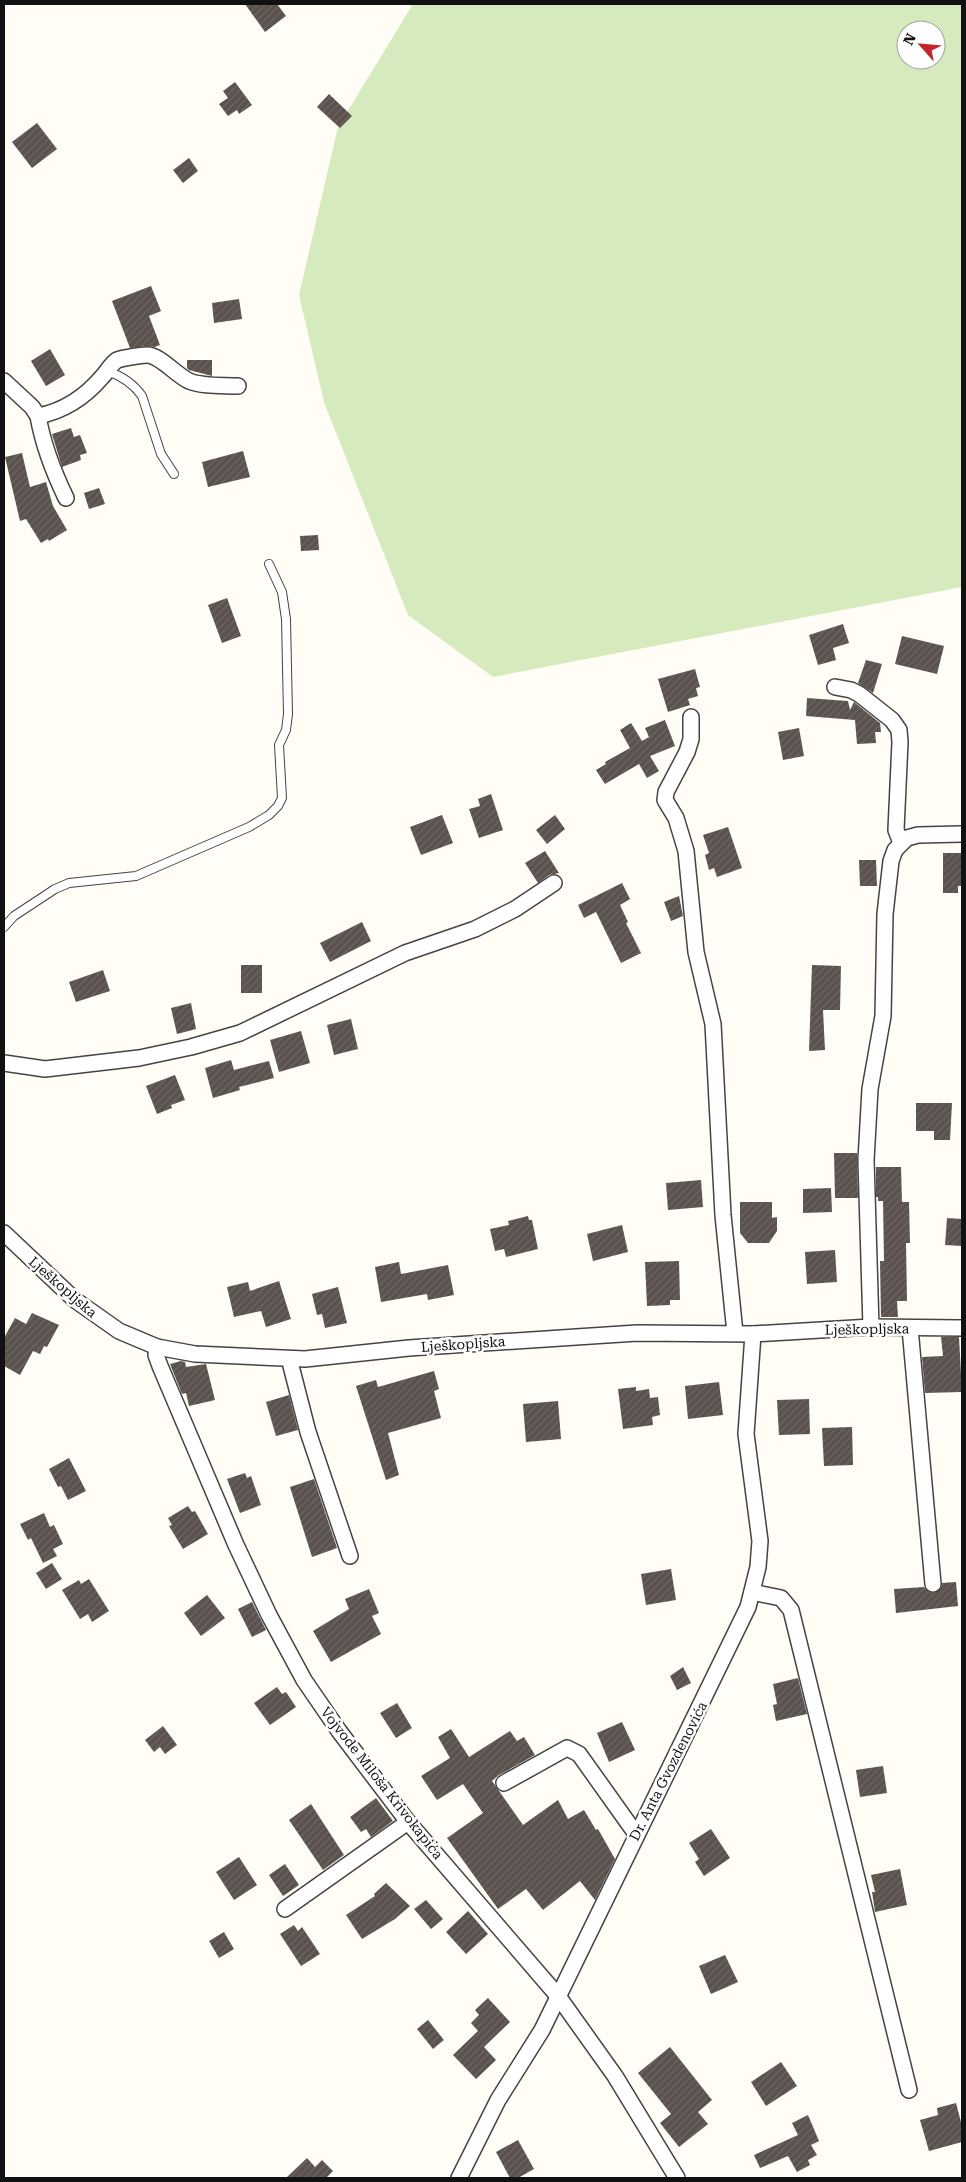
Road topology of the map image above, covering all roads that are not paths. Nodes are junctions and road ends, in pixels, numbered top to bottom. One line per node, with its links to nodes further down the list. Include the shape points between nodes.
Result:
1 (107, 371): 3 (street, via 117,360 152,355 190,381); 4 (street, via 72,404); 5 (lane, via 137,388 161,454)
2 (4, 381): 4 (street)
3 (238, 386)
4 (38, 416): 6 (street, via 42,440)
5 (174, 474)
6 (66, 498)
7 (269, 564): 13 (lane, via 282,592 286,618 288,714 280,745 282,798 278,806 249,827 136,876 69,883 54,889)
8 (835, 687): 11 (street, via 859,694 892,720 899,730 896,830)
9 (691, 718): 19 (street, via 691,739 665,800 676,818 686,851 696,952 713,1024 723,1215)
10 (962, 834): 11 (street, via 918,835)
11 (900, 843): 16 (street, via 889,870 883,1016 870,1088 866,1160)
12 (554, 883): 14 (street, via 515,909 476,929 405,953 240,1033 139,1058 45,1069)
13 (4, 926)
14 (4, 1064)
15 (4, 1234): 21 (street, Lješkopljska, via 96,1317 119,1332)
16 (871, 1327): 17 (street, Lješkopljska); 20 (street, Lješkopljska)
17 (910, 1328): 18 (street, Lješkopljska); 24 (street)
18 (962, 1328)
19 (735, 1333): 20 (street, Lješkopljska); 22 (street, Lješkopljska, via 637,1333)
20 (753, 1334): 25 (street, Dr. Anta Gvozdenovića, via 746,1434 760,1541)
21 (156, 1347): 22 (street, Lješkopljska, via 195,1354); 27 (street, Vojvode Miloša Krivokapića, via 160,1366 236,1546 269,1615 304,1680)
22 (291, 1359): 23 (street, via 308,1432)
23 (350, 1556)
24 (932, 1584)
25 (752, 1592): 28 (street, Dr. Anta Gvozdenovića, via 742,1621); 31 (street, via 781,1598 791,1610)
26 (504, 1783): 28 (street, via 567,1748 573,1750)
27 (408, 1822): 29 (street); 30 (street, Vojvode Miloša Krivokapića)
28 (636, 1834): 30 (street, Dr. Anta Gvozdenovića)
29 (285, 1909)
30 (558, 1996): 32 (street, Dr. Anta Gvozdenovića, via 542,2030 498,2100); 33 (street, Vojvode Miloša Krivokapića, via 615,2076)
31 (909, 2090)
32 (458, 2178)
33 (677, 2178)

